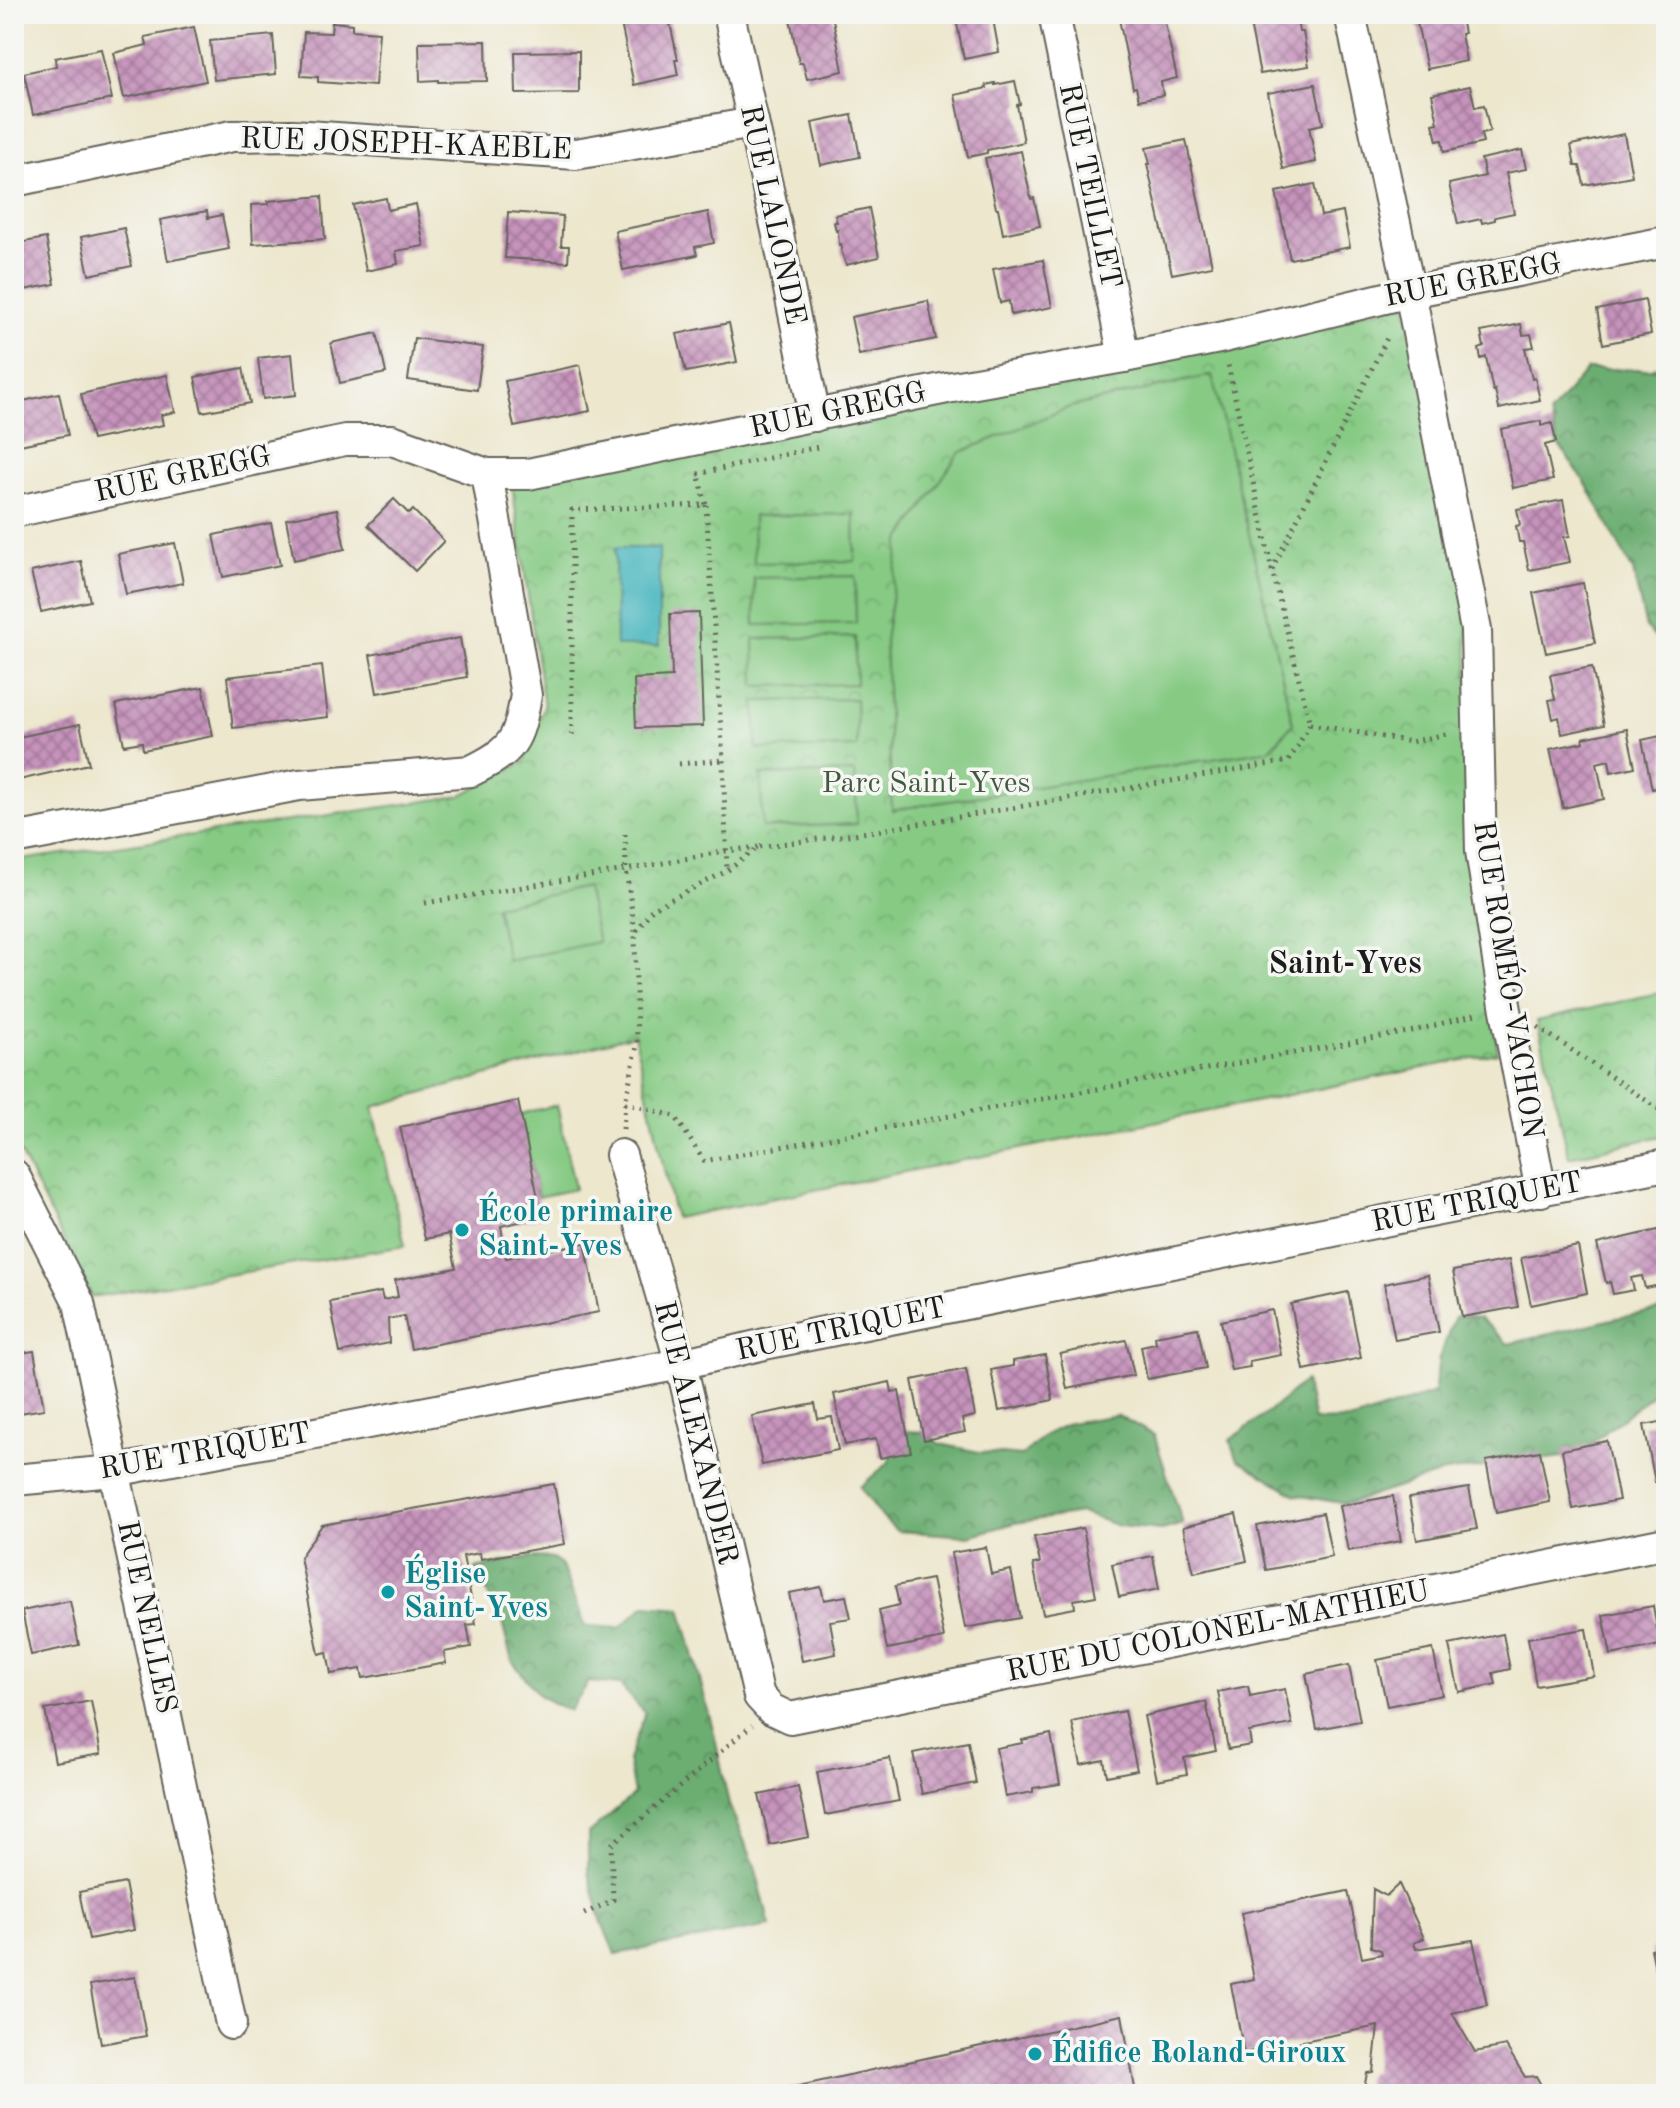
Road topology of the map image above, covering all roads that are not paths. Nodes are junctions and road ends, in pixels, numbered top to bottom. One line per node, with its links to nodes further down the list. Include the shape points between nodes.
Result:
1 (729, 14): 4 (street, RUE LALONDE)
2 (1054, 14): 8 (street, RUE TEILLET)
3 (1350, 14): 7 (street, RUE ROMÉO-VACHON)
4 (753, 123): 5 (street, RUE JOSEPH-KAEBLE, via 576,154 292,135 232,136); 9 (street, RUE LALONDE)
5 (14, 181)
6 (1666, 242): 7 (street, RUE GREGG)
7 (1410, 292): 8 (street, RUE GREGG); 16 (street, RUE ROMÉO-VACHON, via 1476,630 1481,851)
8 (1124, 357): 9 (street, RUE GREGG)
9 (815, 416): 10 (street, RUE GREGG, via 528,474)
10 (487, 474): 11 (street, RUE GREGG, via 392,440 345,440); 12 (street, via 526,695 514,742 497,758 471,771 299,785)
11 (14, 512)
12 (14, 839)
13 (621, 1155): 17 (street, RUE ALEXANDER)
14 (1666, 1165): 16 (street, RUE TRIQUET)
15 (14, 1175): 18 (street, RUE NELLES, via 79,1303)
16 (1541, 1191): 17 (street, RUE TRIQUET)
17 (681, 1364): 18 (street, RUE TRIQUET); 21 (street, RUE ALEXANDER, via 759,1696)
18 (114, 1471): 19 (street, RUE TRIQUET); 22 (street, RUE NELLES)
19 (14, 1480)
20 (1666, 1543): 21 (street, RUE DU COLONEL-MATHIEU, via 790,1718)
21 (771, 1709)
22 (231, 2024)

